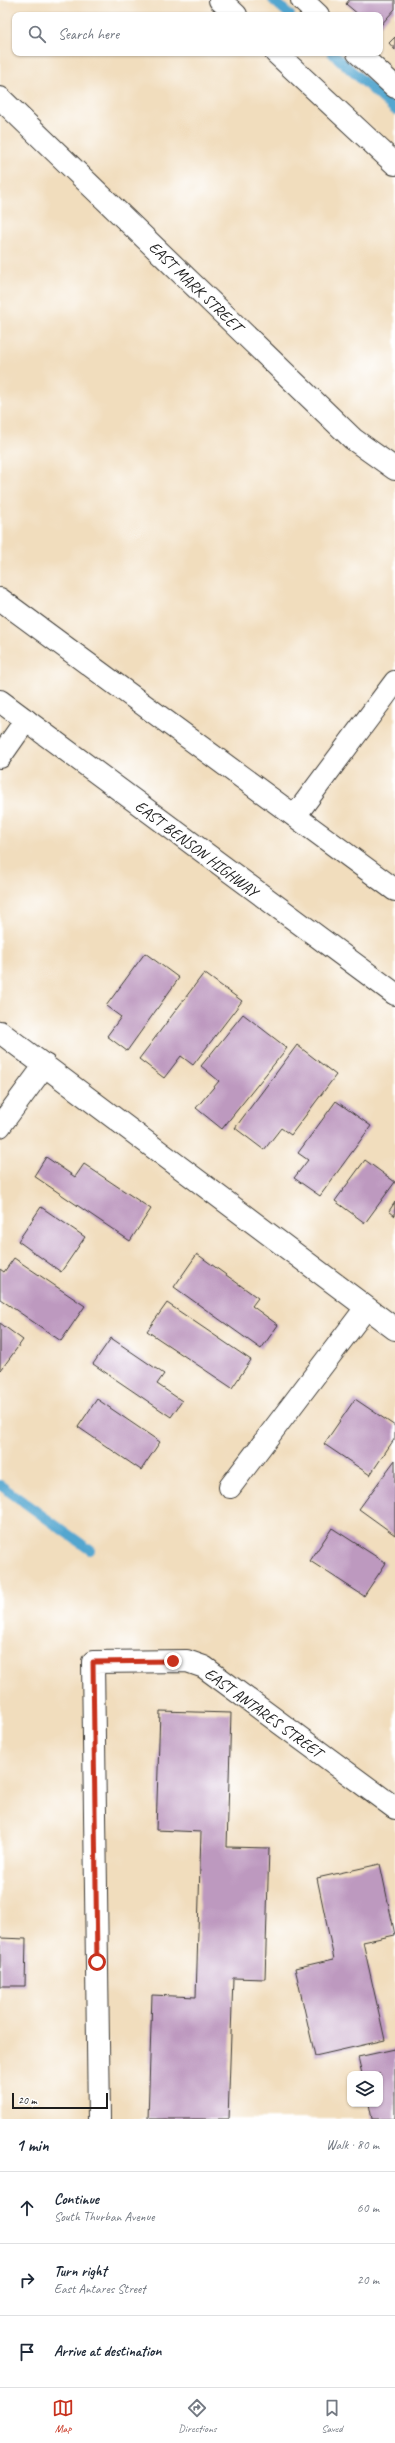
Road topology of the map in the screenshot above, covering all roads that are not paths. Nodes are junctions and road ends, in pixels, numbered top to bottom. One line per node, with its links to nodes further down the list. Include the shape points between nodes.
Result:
1 (220, 0): 3 (street)
2 (302, 0): 4 (street)
3 (233, 12)
4 (315, 12)
5 (279, 56): 9 (street)
6 (361, 56): 7 (street)
7 (395, 87)
8 (0, 98): 10 (street, EAST MARK STREET, via 353,439)
9 (395, 164)
10 (395, 469)
11 (0, 599): 16 (street)
12 (395, 682): 16 (street)
13 (0, 701): 14 (street, EAST BENSON HIGHWAY)
14 (26, 720): 15 (street); 18 (street, EAST BENSON HIGHWAY)
15 (0, 757)
16 (295, 816): 17 (street)
17 (395, 890)
18 (395, 994)
19 (0, 1032): 20 (street)
20 (44, 1065): 21 (street); 22 (street)
21 (0, 1126)
22 (366, 1308): 23 (street); 24 (street)
23 (395, 1329)
24 (230, 1487)
25 (395, 1808): 26 (street, EAST ANTARES STREET, via 204,1667 187,1661 93,1662)
26 (99, 2119)

